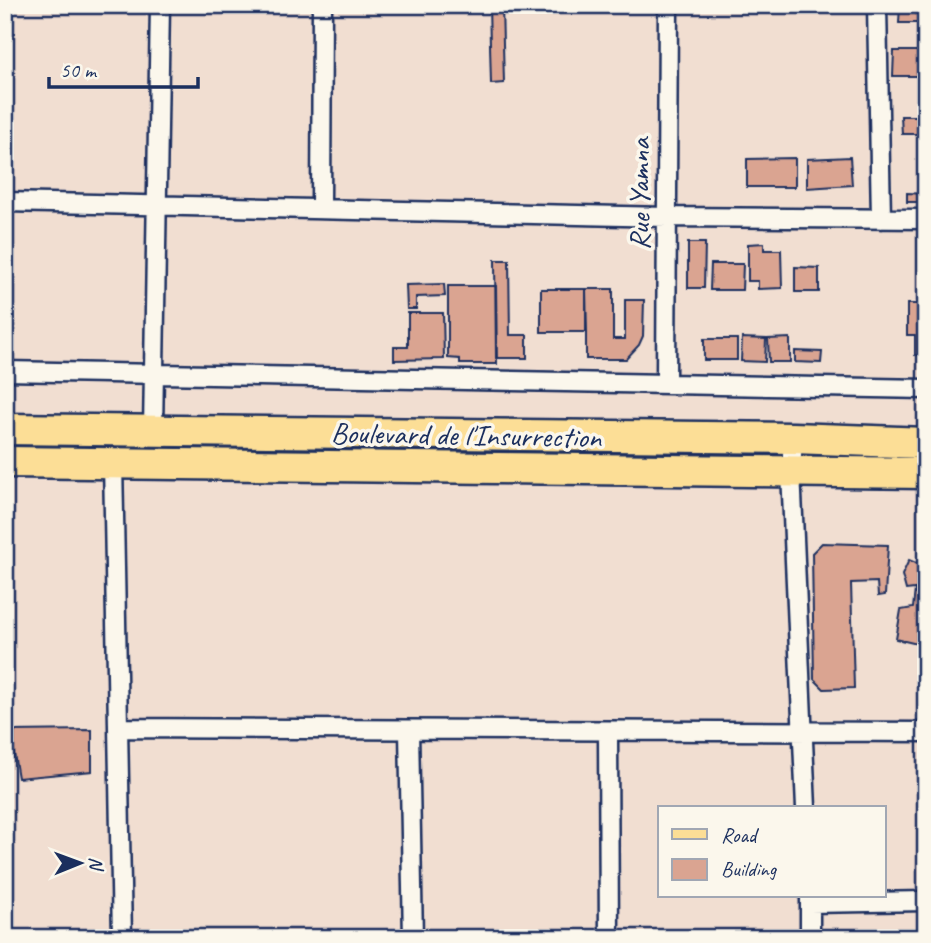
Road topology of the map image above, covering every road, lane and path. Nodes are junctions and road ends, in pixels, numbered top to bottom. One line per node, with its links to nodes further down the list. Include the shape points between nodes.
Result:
1 (160, 5): 6 (street)
2 (322, 5): 7 (street)
3 (668, 5): 8 (street, Rue Yamna)
4 (877, 5): 9 (street)
5 (5, 202): 6 (street)
6 (157, 205): 7 (street); 12 (street)
7 (321, 207): 8 (street)
8 (667, 217): 9 (street); 13 (street, Rue Yamna)
9 (880, 219): 10 (street)
10 (926, 219)
11 (5, 371): 12 (street)
12 (154, 374): 13 (street); 16 (street)
13 (666, 384): 14 (street)
14 (926, 389)
15 (5, 429): 16 (main road, Boulevard de l'Insurrection)
16 (153, 431): 17 (main road, Boulevard de l'Insurrection)
17 (793, 438): 18 (main road, Boulevard de l'Insurrection); 21 (street)
18 (926, 443)
19 (5, 462): 20 (main road, Boulevard de l'Insurrection)
20 (113, 463): 21 (main road, Boulevard de l'Insurrection); 23 (street)
21 (791, 471): 22 (main road, Boulevard de l'Insurrection); 24 (street)
22 (926, 473)
23 (118, 728): 25 (street); 31 (street)
24 (802, 729): 26 (street); 27 (street); 28 (street)
25 (409, 731): 27 (street); 32 (street)
26 (926, 732)
27 (608, 733): 33 (street)
28 (806, 806)
29 (810, 899): 30 (street); 34 (street)
30 (926, 901)
31 (122, 938)
32 (413, 938)
33 (609, 938)
34 (810, 938)

